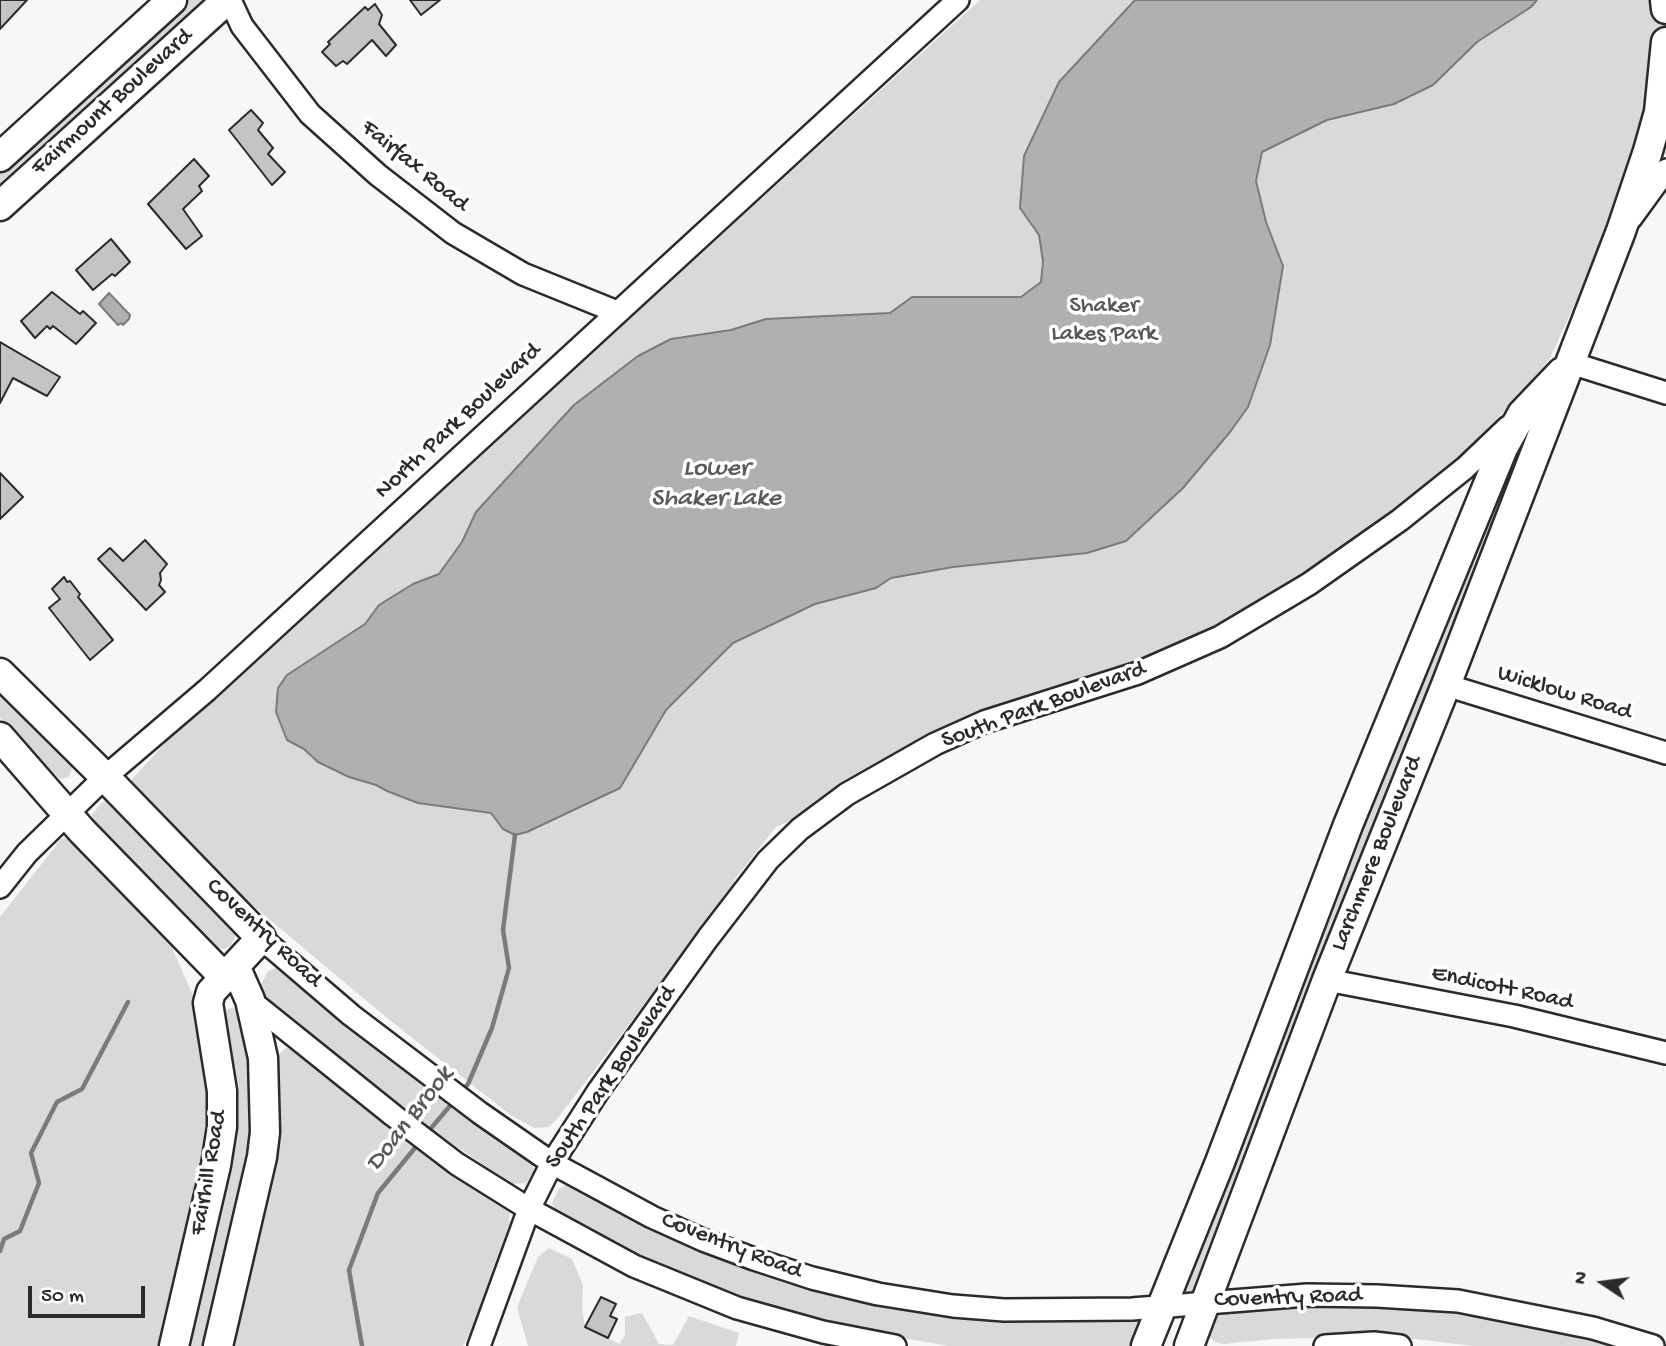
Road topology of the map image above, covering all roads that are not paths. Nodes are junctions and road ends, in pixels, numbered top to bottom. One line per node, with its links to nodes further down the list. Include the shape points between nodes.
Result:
1 (172, 0): 7 (main road, Fairmount Boulevard)
2 (228, 0): 9 (main road, Fairmount Boulevard); 11 (street, Fairfax Road, via 242,26 310,114 378,175 488,254 523,274)
3 (958, 0): 11 (street, North Park Boulevard)
4 (1665, 0): 5 (main road)
5 (1666, 9)
6 (1666, 42): 10 (main road, Larchmere Boulevard, via 1659,111)
7 (0, 157)
8 (1666, 170): 10 (street)
9 (0, 206)
10 (1621, 231): 12 (main road, Larchmere Boulevard)
11 (617, 312): 21 (street, North Park Boulevard, via 207,690)
12 (1571, 363): 13 (street); 14 (main road, South Park Boulevard); 16 (main road, Larchmere Boulevard)
13 (1666, 393)
14 (1522, 414): 15 (main road, Larchmere Boulevard, via 1503,448); 29 (street, South Park Boulevard, via 1400,520 1309,584 1220,637 1138,673 984,722 935,744 847,794 800,829 768,860 708,938)
15 (1472, 528): 16 (main road); 32 (main road, Larchmere Boulevard, via 1343,838)
16 (1503, 538): 18 (main road, Larchmere Boulevard)
17 (0, 673): 21 (main road, Coventry Road)
18 (1446, 685): 20 (street, Wicklow Road); 26 (main road, Larchmere Boulevard)
19 (0, 737): 22 (main road)
20 (1666, 753)
21 (105, 776): 22 (street, North Park Boulevard); 24 (main road, Coventry Road)
22 (67, 813): 23 (street, North Park Boulevard); 25 (main road, via 159,912)
23 (0, 887)
24 (261, 938): 25 (main road, Fairhill Road); 29 (street, Coventry Road, via 351,1015)
25 (230, 972): 27 (main road, Fairhill Road); 33 (main road, Fairhill Road, via 211,992 208,1003 222,1091 222,1127)
26 (1327, 979): 28 (street, Endicott Road, via 1514,1016); 31 (main road, Larchmere Boulevard)
27 (250, 1000): 30 (street, Coventry Road, via 457,1164); 34 (main road, Fairhill Road, via 263,1058 265,1132)
28 (1666, 1053)
29 (552, 1163): 30 (street, South Park Boulevard); 32 (street, Coventry Road, via 703,1240 847,1287 1004,1310)
30 (529, 1209): 35 (street, South Park Boulevard); 36 (street, Coventry Road, via 634,1266 737,1308)
31 (1205, 1302): 32 (street, Coventry Road); 38 (main road, Larchmere Boulevard); 41 (street, Coventry Road, via 1307,1296 1458,1301 1593,1328)
32 (1162, 1308): 37 (main road, Larchmere Boulevard)
33 (174, 1346)
34 (218, 1346)
35 (480, 1346)
36 (895, 1346)
37 (1146, 1346)
38 (1189, 1346)
39 (1325, 1346): 40 (street, Coventry Road)
40 (1400, 1346)
41 (1653, 1346)

